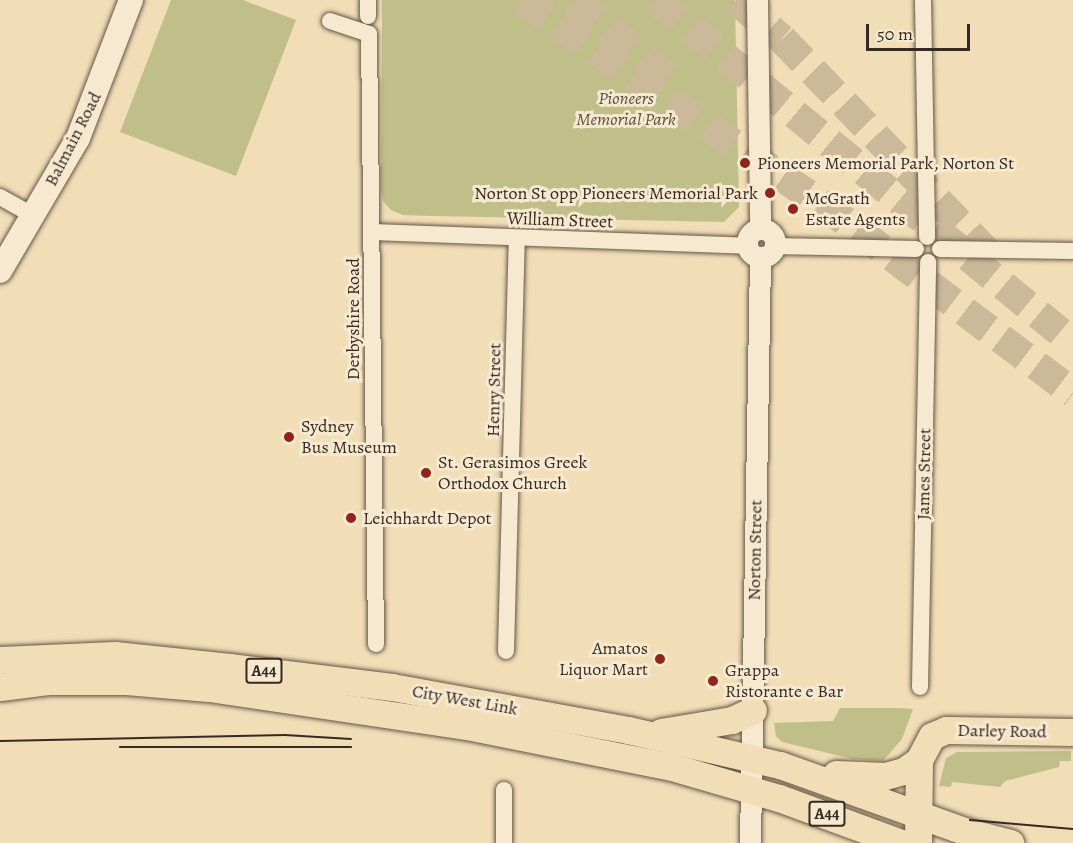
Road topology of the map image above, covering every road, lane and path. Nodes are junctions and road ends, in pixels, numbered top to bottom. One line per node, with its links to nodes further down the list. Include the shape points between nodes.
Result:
1 (131, 0): 6 (main road, Balmain Road, via 78,138)
2 (757, 0): 11 (street, via 760,229 750,233)
3 (923, 0): 9 (street)
4 (330, 21): 7 (street, Derbyshire Road, via 369,34)
5 (0, 197): 6 (street)
6 (33, 215): 14 (main road, Balmain Road)
7 (372, 232): 8 (street, William Street); 15 (street, Derbyshire Road)
8 (517, 238): 11 (street, William Street); 16 (street, Henry Street)
9 (921, 243): 10 (street, via 938,242); 11 (street, William Street); 13 (street, via 921,259)
10 (940, 249): 12 (street); 13 (street, via 935,259)
11 (760, 250): 20 (street, Norton Street)
12 (1073, 251)
13 (928, 262): 19 (street, James Street)
14 (0, 271)
15 (376, 644)
16 (506, 651)
17 (0, 660): 22 (main road, City West Link / A44, via 115,655 228,667 392,687)
18 (0, 687): 27 (main road, City West Link / A44, via 87,680 209,688 468,726 672,767)
19 (921, 687)
20 (753, 710): 22 (main road, via 732,720); 23 (street, Norton Street)
21 (1073, 732): 24 (main road, Darley Road, via 946,730 932,736)
22 (650, 734): 23 (main road, City West Link / A44)
23 (753, 759): 25 (main road, City West Link / A44); 27 (street, Norton Street)
24 (919, 760): 25 (main road, via 904,771 885,776 831,773); 28 (main road)
25 (815, 777): 28 (main road, City West Link / A44)
26 (504, 790): 29 (street)
27 (751, 790): 30 (street, Norton Street); 31 (main road, City West Link / A44)
28 (918, 815): 32 (main road); 33 (main road, A44)
29 (504, 843)
30 (750, 843)
31 (901, 843)
32 (918, 843)
33 (1010, 843)

